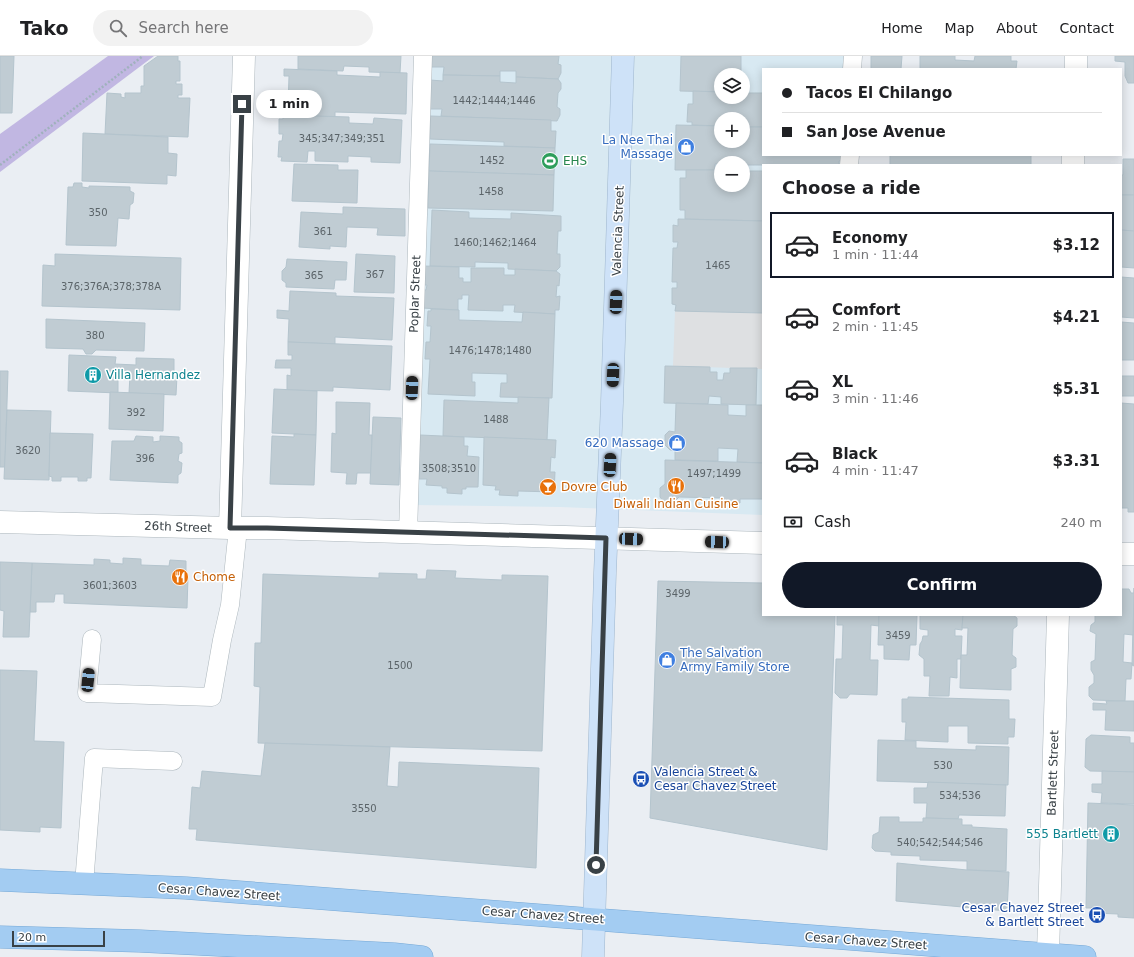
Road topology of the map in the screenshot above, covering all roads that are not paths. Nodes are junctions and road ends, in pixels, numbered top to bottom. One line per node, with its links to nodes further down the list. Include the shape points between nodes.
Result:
1 (244, 56): 9 (street)
2 (423, 56): 10 (lane, Poplar Street)
3 (623, 56): 11 (street, Valencia Street)
4 (853, 56): 6 (lane)
5 (1076, 56): 7 (street)
6 (852, 68)
7 (1076, 68)
8 (0, 522): 9 (street, 26th Street)
9 (234, 528): 10 (street, 26th Street); 16 (lane, via 230,605 212,697 87,693)
10 (408, 533): 11 (street, 26th Street)
11 (606, 538): 12 (street, 26th Street); 20 (street, Valencia Street)
12 (762, 543)
13 (1122, 554): 14 (street)
14 (1134, 554)
15 (1058, 616): 23 (street, Bartlett Street)
16 (92, 639)
17 (173, 760): 19 (lane, via 94,758)
18 (0, 880): 19 (main road, Cesar Chavez Street)
19 (84, 884): 20 (main road, Cesar Chavez Street, via 194,889)
20 (595, 919): 23 (main road, Cesar Chavez Street); 25 (street, Valencia Street)
21 (0, 937): 22 (main road, via 140,941)
22 (300, 953): 24 (main road, via 394,954)
23 (1048, 954): 26 (main road, Cesar Chavez Street)
24 (422, 957)
25 (593, 957)
26 (1085, 957)

